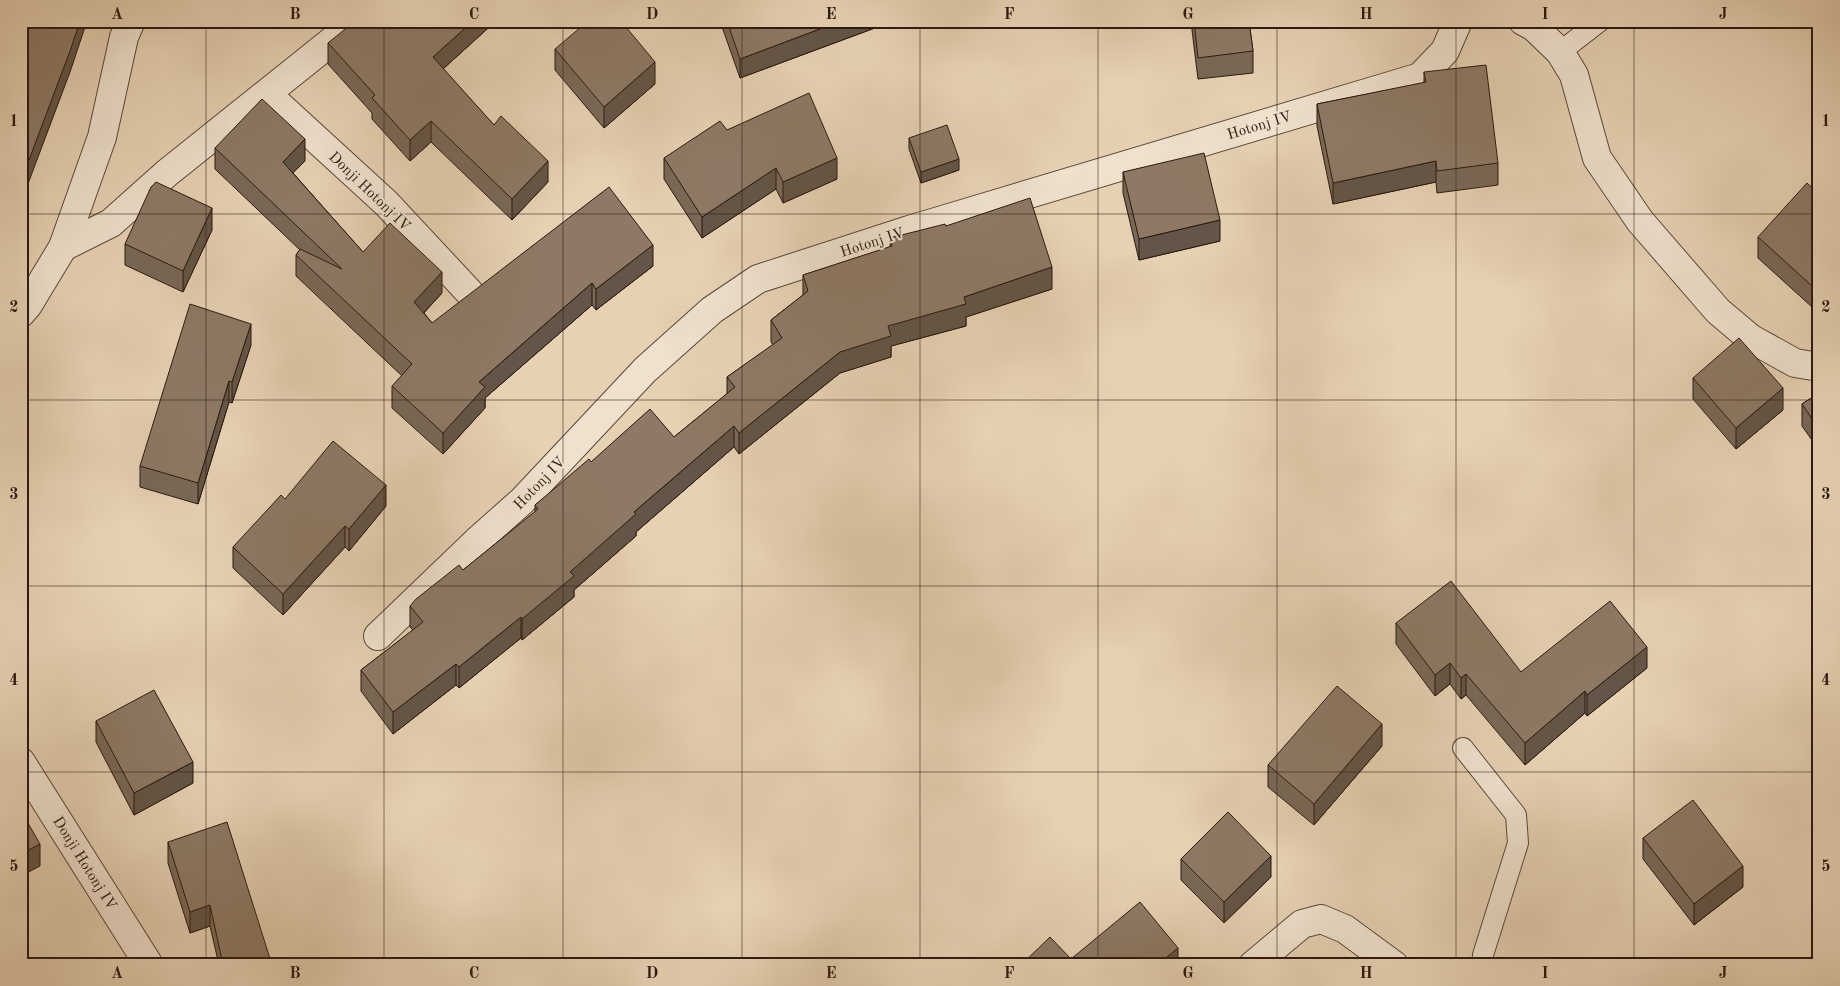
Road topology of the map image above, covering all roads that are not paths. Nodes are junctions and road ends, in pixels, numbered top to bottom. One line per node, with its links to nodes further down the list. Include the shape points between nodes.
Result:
1 (131, 21): 8 (street, via 124,37 102,137)
2 (357, 21): 7 (street)
3 (1458, 21): 12 (street, Hotonj IV, via 1445,51 1420,78 928,224 758,279 712,310 645,370 522,502)
4 (1523, 21): 6 (street)
5 (1600, 21): 6 (lane)
6 (1560, 52): 11 (street, via 1574,75 1597,158 1640,221 1718,311 1750,338 1795,363)
7 (267, 94): 8 (street, via 111,223); 9 (street, Donji Hotonj IV, via 386,203)
8 (63, 247): 10 (street)
9 (468, 292)
10 (21, 313)
11 (1819, 367)
12 (378, 636)
13 (1463, 748): 18 (lane, via 1516,815 1518,843)
14 (21, 762): 15 (street, Donji Hotonj IV)
15 (149, 965)
16 (1253, 965): 17 (street, via 1302,924 1321,919 1345,929)
17 (1394, 965)
18 (1482, 965)

